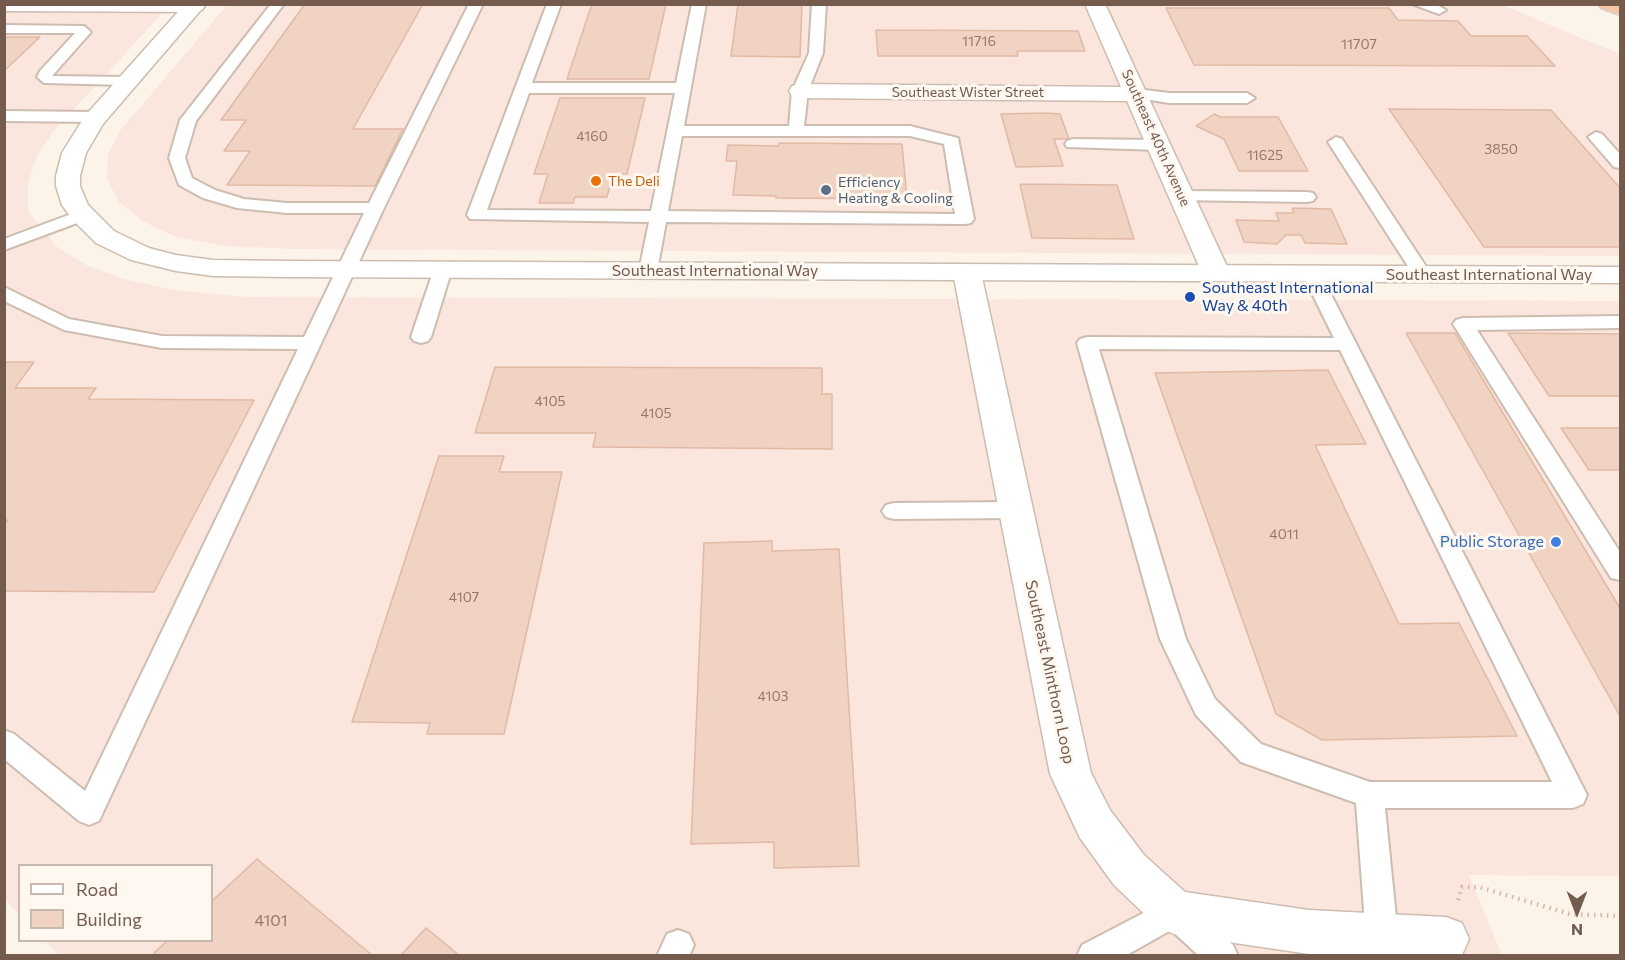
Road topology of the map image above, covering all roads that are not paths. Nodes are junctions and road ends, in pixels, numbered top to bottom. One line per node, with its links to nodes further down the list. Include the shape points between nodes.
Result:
1 (278, 4): 33 (lane, via 188,120 177,158 185,181 208,194 243,204)
2 (476, 4): 33 (lane)
3 (554, 4): 17 (lane)
4 (699, 4): 18 (lane)
5 (819, 4): 19 (lane, via 816,53)
6 (1095, 4): 20 (street, Southeast 40th Avenue)
7 (1419, 4): 13 (lane)
8 (1608, 4): 12 (highway)
9 (4, 5): 10 (street)
10 (23, 5): 11 (street); 14 (lane)
11 (196, 5): 16 (street, Southeast International Way)
12 (1620, 9)
13 (1438, 10)
14 (4, 22)
15 (4, 29): 16 (lane, via 84,32 47,71 44,77 49,80)
16 (128, 81): 23 (street, Southeast International Way)
17 (523, 88): 18 (lane); 35 (lane, via 476,215)
18 (683, 88): 24 (lane)
19 (800, 91): 20 (street, Southeast Wister Street); 25 (lane)
20 (1137, 94): 21 (lane); 29 (street, Southeast 40th Avenue)
21 (1247, 98)
22 (4, 116): 23 (lane)
23 (96, 117): 34 (street, Southeast International Way, via 69,165 68,186)
24 (675, 131): 25 (lane); 35 (lane)
25 (796, 131): 35 (lane, via 910,131 952,141 965,219)
26 (1596, 137): 30 (lane)
27 (1336, 142): 43 (lane)
28 (1073, 144): 29 (lane)
29 (1160, 145): 31 (street, Southeast 40th Avenue)
30 (1620, 163)
31 (1182, 196): 32 (lane); 41 (street, Southeast 40th Avenue)
32 (1307, 197)
33 (375, 208): 38 (lane)
34 (82, 214): 36 (lane); 38 (street, Southeast International Way, via 105,237 128,249 176,263)
35 (658, 217): 39 (lane)
36 (4, 245)
37 (443, 269): 38 (street, Southeast International Way); 39 (street, Southeast International Way); 47 (lane)
38 (345, 270): 48 (lane)
39 (648, 271): 40 (street, Southeast International Way)
40 (968, 273): 41 (street, Southeast International Way); 50 (street, Southeast Minthorn Loop)
41 (1216, 273): 42 (street, Southeast International Way)
42 (1311, 273): 43 (street, Southeast International Way); 49 (lane)
43 (1422, 274): 44 (street, Southeast International Way)
44 (1620, 275)
45 (4, 293): 48 (lane, via 64,324 162,342)
46 (1620, 322): 52 (lane, via 1463,324)
47 (421, 337)
48 (311, 343): 53 (lane, via 89,812)
49 (1346, 344): 54 (lane, via 1573,795); 54 (lane, via 1087,343 1173,639 1205,706 1251,753)
50 (1017, 510): 51 (lane); 55 (street, Southeast Minthorn Loop, via 1071,774 1095,824 1129,870)
51 (894, 511)
52 (1620, 571)
53 (4, 742)
54 (1370, 795): 56 (lane)
55 (1174, 912): 56 (street, via 1309,932); 58 (lane); 59 (lane)
56 (1382, 937): 57 (street)
57 (1446, 939)
58 (1093, 956)
59 (1222, 956)

